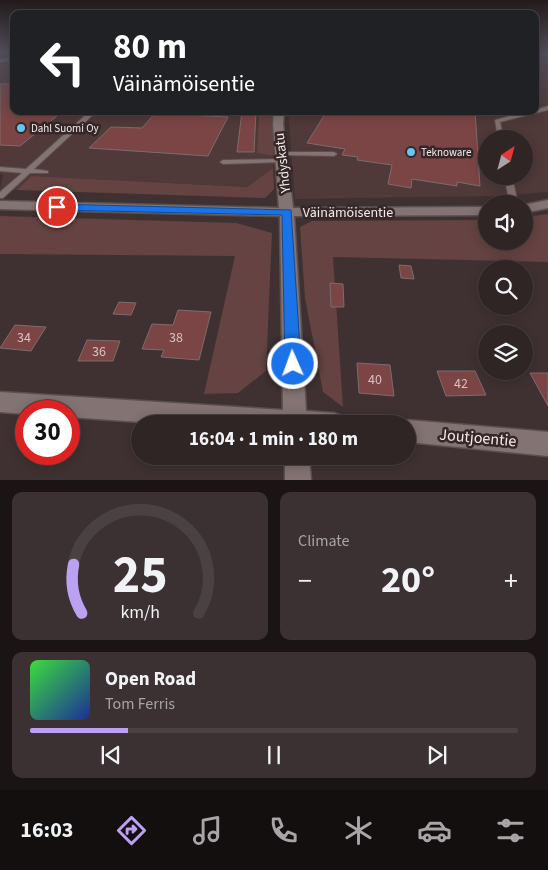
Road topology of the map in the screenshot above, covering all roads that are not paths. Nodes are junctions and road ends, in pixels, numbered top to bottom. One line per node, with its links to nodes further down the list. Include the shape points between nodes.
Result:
1 (90, 115): 9 (lane)
2 (279, 115): 6 (street, Yhdyskatu)
3 (521, 115): 4 (lane, via 497,121)
4 (499, 130)
5 (334, 154): 6 (lane)
6 (281, 158): 7 (lane); 16 (street, Yhdyskatu)
7 (223, 162)
8 (0, 169): 9 (lane)
9 (27, 171): 10 (lane); 11 (lane)
10 (46, 172)
11 (0, 196)
12 (548, 204): 14 (street)
13 (0, 205): 16 (street, Väinämöisentie)
14 (533, 207)
15 (478, 211): 16 (street, Väinämöisentie)
16 (287, 212): 19 (street, Yhdyskatu)
17 (0, 402): 18 (street)
18 (192, 415)
19 (295, 415)
20 (416, 432): 21 (street, Joutjoentie)
21 (548, 444)
22 (297, 465): 23 (street)
23 (298, 480)

